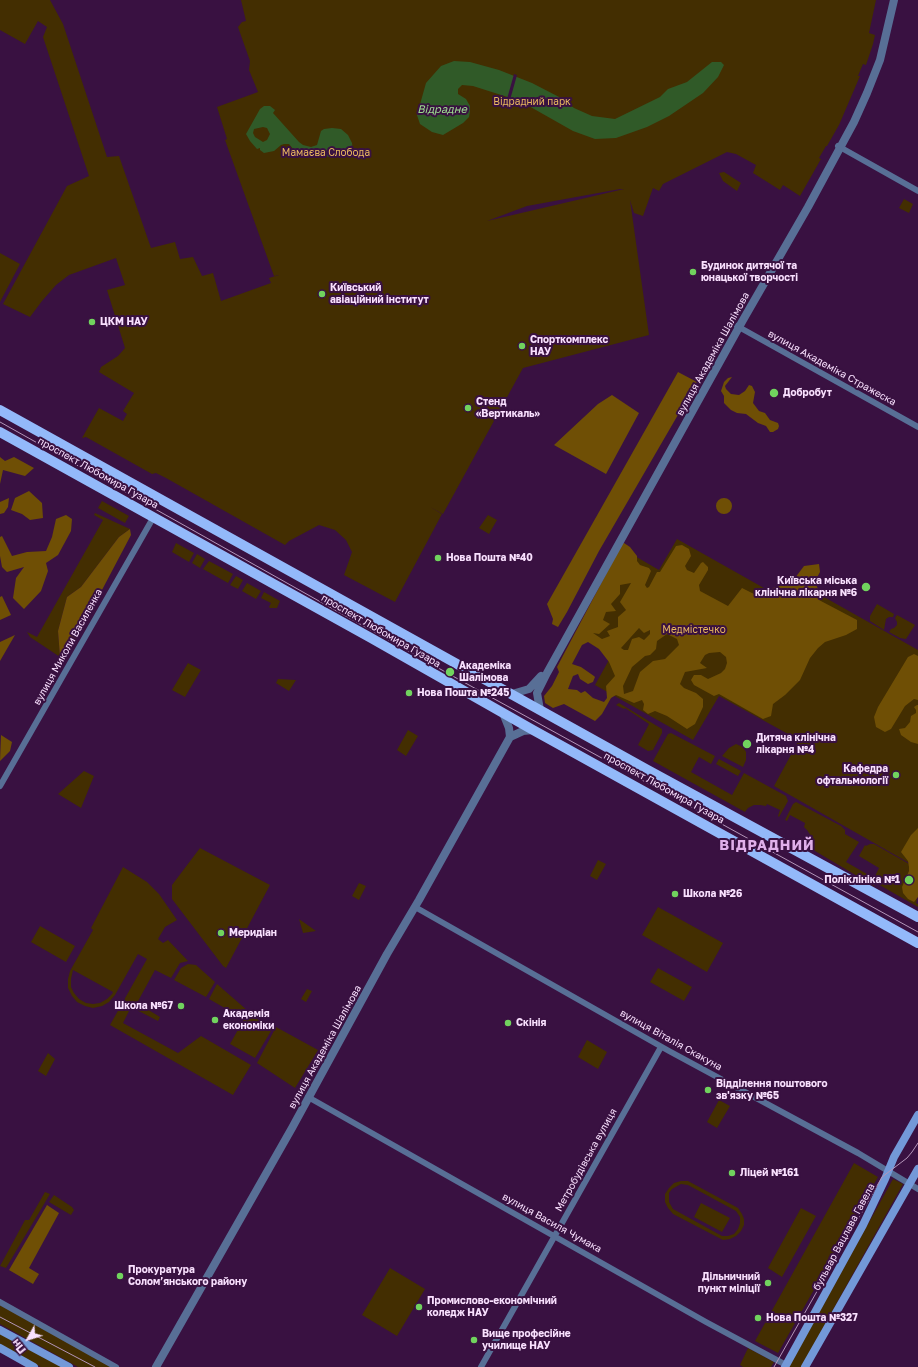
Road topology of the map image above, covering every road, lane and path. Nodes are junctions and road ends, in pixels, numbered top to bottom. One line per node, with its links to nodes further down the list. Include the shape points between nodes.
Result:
1 (893, 0): 2 (street, вулиця Академіка Шалімова, via 866,90)
2 (839, 147): 3 (street); 4 (street, вулиця Академіка Шалімова)
3 (918, 191)
4 (738, 327): 6 (street, вулиця Академіка Стражеска); 9 (street, вулиця Академіка Шалімова, via 540,677 529,689); 10 (street, вулиця Академіка Шалімова, via 536,693)
5 (0, 410): 9 (main road, проспект Любомира Гузара)
6 (918, 427)
7 (0, 432): 8 (main road, проспект Любомира Гузара)
8 (153, 518): 11 (main road, проспект Любомира Гузара); 14 (street, вулиця Миколи Василенка)
9 (512, 694): 10 (main road, проспект Любомира Гузара)
10 (540, 710): 16 (main road, проспект Любомира Гузара)
11 (503, 713): 12 (main road, проспект Любомира Гузара); 13 (street)
12 (533, 730): 13 (street); 17 (main road, проспект Любомира Гузара)
13 (510, 736): 15 (street, вулиця Академіка Шалімова)
14 (0, 786)
15 (415, 907): 18 (street, вулиця Віталія Скакуна); 19 (street, вулиця Академіка Шалімова)
16 (918, 916)
17 (918, 943)
18 (662, 1047): 24 (street, вулиця Віталія Скакуна); 27 (street, Метробудівська вулиця)
19 (308, 1097): 27 (street, вулиця Василя Чумака); 35 (street, вулиця Академіка Шалімова)
20 (918, 1107): 22 (main road)
21 (918, 1115): 22 (main road, бульвар Вацлава Гавела)
22 (906, 1134): 24 (main road, бульвар Вацлава Гавела)
23 (918, 1169): 25 (main road)
24 (888, 1171): 25 (street, вулиця Віталія Скакуна); 31 (main road, бульвар Вацлава Гавела, via 863,1225)
25 (910, 1184): 26 (street, вулиця Віталія Скакуна); 37 (main road)
26 (918, 1189)
27 (554, 1236): 31 (street, вулиця Василя Чумака); 36 (street, Метробудівська вулиця)
28 (0, 1302): 34 (street)
29 (0, 1330): 33 (main road)
30 (0, 1348): 32 (main road)
31 (785, 1366)
32 (34, 1367)
33 (68, 1367)
34 (116, 1367)
35 (156, 1367)
36 (481, 1367)
37 (805, 1367)

